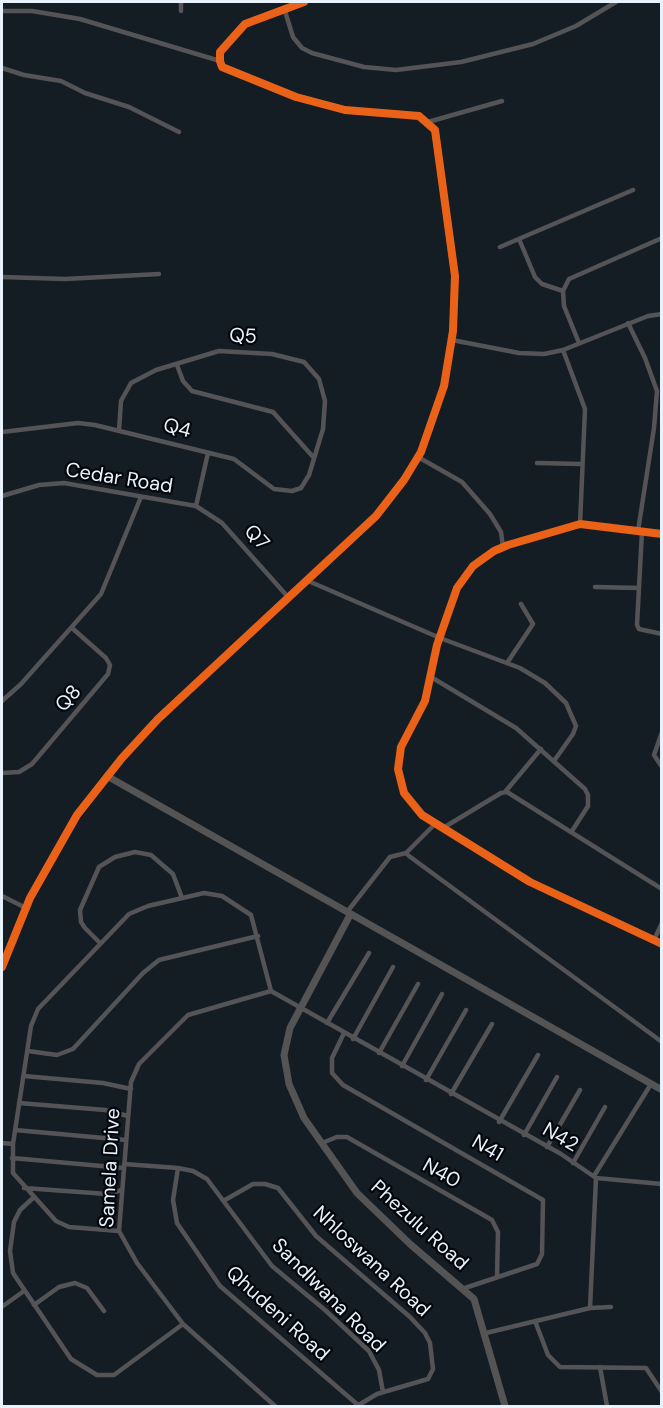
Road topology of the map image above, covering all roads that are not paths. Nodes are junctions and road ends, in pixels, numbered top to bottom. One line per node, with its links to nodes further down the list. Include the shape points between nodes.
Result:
1 (181, 2): 6 (street)
2 (304, 2): 4 (street)
3 (616, 2): 4 (street, via 576,26 533,44 461,62 396,70 364,67 302,48 293,37)
4 (284, 9): 7 (street, via 245,24 220,52)
5 (2, 11): 7 (street, via 32,11 80,19)
6 (181, 11)
7 (220, 61): 10 (street, via 222,67 243,77 318,104 408,114)
8 (2, 68): 11 (street, via 61,81 129,107)
9 (502, 101): 10 (street)
10 (428, 122): 21 (street, via 436,134 453,253)
11 (179, 132)
12 (633, 190): 14 (street)
13 (662, 238): 18 (street, via 573,276)
14 (519, 239): 15 (street); 18 (street, via 535,277 542,284)
15 (500, 247)
16 (159, 274): 17 (street)
17 (2, 278)
18 (563, 291): 22 (street, via 564,306)
19 (662, 314): 20 (street)
20 (628, 323): 22 (street); 36 (street, via 657,392)
21 (452, 340): 23 (street, via 519,353); 28 (street, via 444,386)
22 (579, 343): 23 (street)
23 (563, 350): 31 (street, via 585,409)
24 (177, 365): 25 (street, Q5, via 146,374 126,387); 29 (street, via 192,391 273,412); 29 (street, Q5, via 219,351 236,350 272,354 309,365 319,379 326,411)
25 (119, 430): 26 (street, Q4, via 78,423); 27 (street, Q4)
26 (2, 432)
27 (208, 453): 29 (street, Q4, via 239,461 266,485 285,492 304,484); 34 (street)
28 (418, 457): 38 (street, via 462,482 490,514 501,532); 39 (street, via 376,516)
29 (314, 458)
30 (537, 463): 31 (street)
31 (581, 464): 35 (street)
32 (2, 496): 33 (street, Cedar Road, via 39,485 64,483)
33 (141, 497): 34 (street, Cedar Road); 44 (street, via 108,581)
34 (196, 506): 42 (street, Q7, via 222,524)
35 (580, 524): 36 (street); 38 (street)
36 (640, 531): 37 (street); 41 (street)
37 (662, 534)
38 (503, 547): 46 (street, via 483,558 463,578)
39 (306, 580): 42 (street); 46 (street)
40 (595, 587): 41 (street)
41 (639, 588): 45 (street, via 637,628)
42 (288, 597): 55 (street, via 159,719)
43 (521, 604): 47 (street, via 533,624)
44 (72, 628): 49 (street); 54 (street, Q8, via 106,658 110,665 108,674 32,764 19,772)
45 (662, 633)
46 (440, 638): 47 (street); 48 (street)
47 (507, 663): 52 (street, via 546,683 566,703 574,718 573,734)
48 (431, 678): 51 (street, via 516,728); 57 (street, via 423,707 401,747 398,769 401,785 412,804)
49 (2, 701)
50 (662, 732): 53 (street, via 654,755)
51 (541, 749): 52 (street); 56 (street)
52 (554, 761): 59 (street, via 588,795 586,809)
53 (662, 767)
54 (2, 773)
55 (107, 776): 64 (street, via 77,815); 65 (street)
56 (505, 792): 58 (street); 59 (street)
57 (435, 824): 58 (street); 60 (street)
58 (443, 828): 68 (street, via 530,882)
59 (572, 831): 61 (street)
60 (406, 853): 65 (street, via 390,857); 83 (street)
61 (662, 889)
62 (2, 896): 64 (street)
63 (182, 898): 67 (street, via 214,894 234,902 251,915); 69 (street, via 134,910); 69 (street, via 173,874 151,855 135,852 105,862 95,874 80,910 84,928)
64 (26, 908): 72 (street)
65 (348, 914): 77 (street, Phezulu Road); 91 (street)
66 (662, 923): 68 (street)
67 (258, 936): 75 (street); 84 (street, via 159,960 73,1049 57,1054)
68 (654, 940): 70 (street)
69 (99, 942): 84 (street, via 38,1009)
70 (662, 944)
71 (369, 953): 79 (street)
72 (2, 968)
73 (393, 968): 82 (street)
74 (418, 984): 85 (street)
75 (271, 991): 77 (street, N42); 92 (street, Samela Drive, via 188,1015 139,1064)
76 (442, 994): 87 (street)
77 (302, 1006): 79 (street, N42); 104 (street, Phezulu Road, via 287,1037 285,1066 301,1112)
78 (466, 1010): 90 (street)
79 (327, 1023): 81 (street, N42)
80 (492, 1024): 95 (street)
81 (344, 1033): 82 (street, N42); 118 (street, N41, via 332,1058 333,1073 343,1085 543,1200 540,1260 532,1267)
82 (353, 1039): 85 (street, N42)
83 (662, 1042)
84 (28, 1051): 88 (street)
85 (379, 1053): 87 (street, N42)
86 (538, 1055): 99 (street)
87 (402, 1066): 90 (street, N42)
88 (24, 1076): 92 (street); 96 (street)
89 (557, 1077): 101 (street)
90 (426, 1080): 95 (street, N42)
91 (651, 1084): 94 (street); 111 (street)
92 (130, 1089): 98 (street, Samela Drive)
93 (580, 1090): 106 (street)
94 (662, 1090)
95 (451, 1094): 99 (street, N42)
96 (19, 1103): 98 (street, via 105,1110); 100 (street)
97 (605, 1107): 108 (street)
98 (128, 1116): 102 (street, Samela Drive)
99 (499, 1122): 101 (street, N42)
100 (15, 1130): 102 (street); 105 (street)
101 (524, 1135): 106 (street, N42)
102 (126, 1140): 109 (street, Samela Drive)
103 (2, 1143): 105 (street)
104 (322, 1143): 118 (street, N40, via 347,1137 492,1220 498,1232); 119 (street, Phezulu Road, via 368,1204)
105 (13, 1144): 107 (street)
106 (547, 1147): 108 (street, N42)
107 (12, 1158): 109 (street, Sandlwana Road); 113 (street, via 13,1173)
108 (573, 1163): 111 (street, N42)
109 (124, 1166): 110 (street, Sandlwana Road); 114 (street, Samela Drive)
110 (178, 1168): 116 (street, Sandlwana Road, via 207,1179); 132 (street, Qhudeni Road, via 173,1200 177,1223 220,1286)
111 (595, 1177): 112 (street); 124 (street)
112 (662, 1184)
113 (24, 1188): 114 (street, via 107,1194); 115 (street)
114 (122, 1190): 117 (street, Samela Drive)
115 (33, 1198): 117 (street, via 63,1224); 120 (street, via 16,1216 11,1234 11,1265)
116 (225, 1200): 130 (street, Sandlwana Road, via 272,1266 369,1351 380,1370); 130 (street, Nhloswana Road, via 253,1184 278,1188 316,1236 418,1325 430,1343 432,1374 424,1382)
117 (118, 1231): 127 (street, Samela Drive)
118 (497, 1276): 119 (street, N41)
119 (465, 1288): 128 (street, Phezulu Road, via 474,1299)
120 (24, 1291): 121 (street); 122 (street)
121 (34, 1305): 125 (street, via 59,1287 75,1283 87,1288); 127 (street, via 71,1359 104,1376 114,1375)
122 (3, 1306)
123 (611, 1307): 124 (street)
124 (590, 1308): 126 (street)
125 (104, 1311)
126 (535, 1321): 128 (street); 129 (street, via 548,1355 560,1366)
127 (183, 1324): 133 (street, Samela Drive)
128 (486, 1333): 134 (street, Phezulu Road)
129 (600, 1367): 131 (street, via 646,1368); 135 (street)
130 (383, 1392): 132 (street, Nhloswana Road)
131 (662, 1392)
132 (357, 1406)
133 (275, 1407)
134 (505, 1407)
135 (607, 1407)

